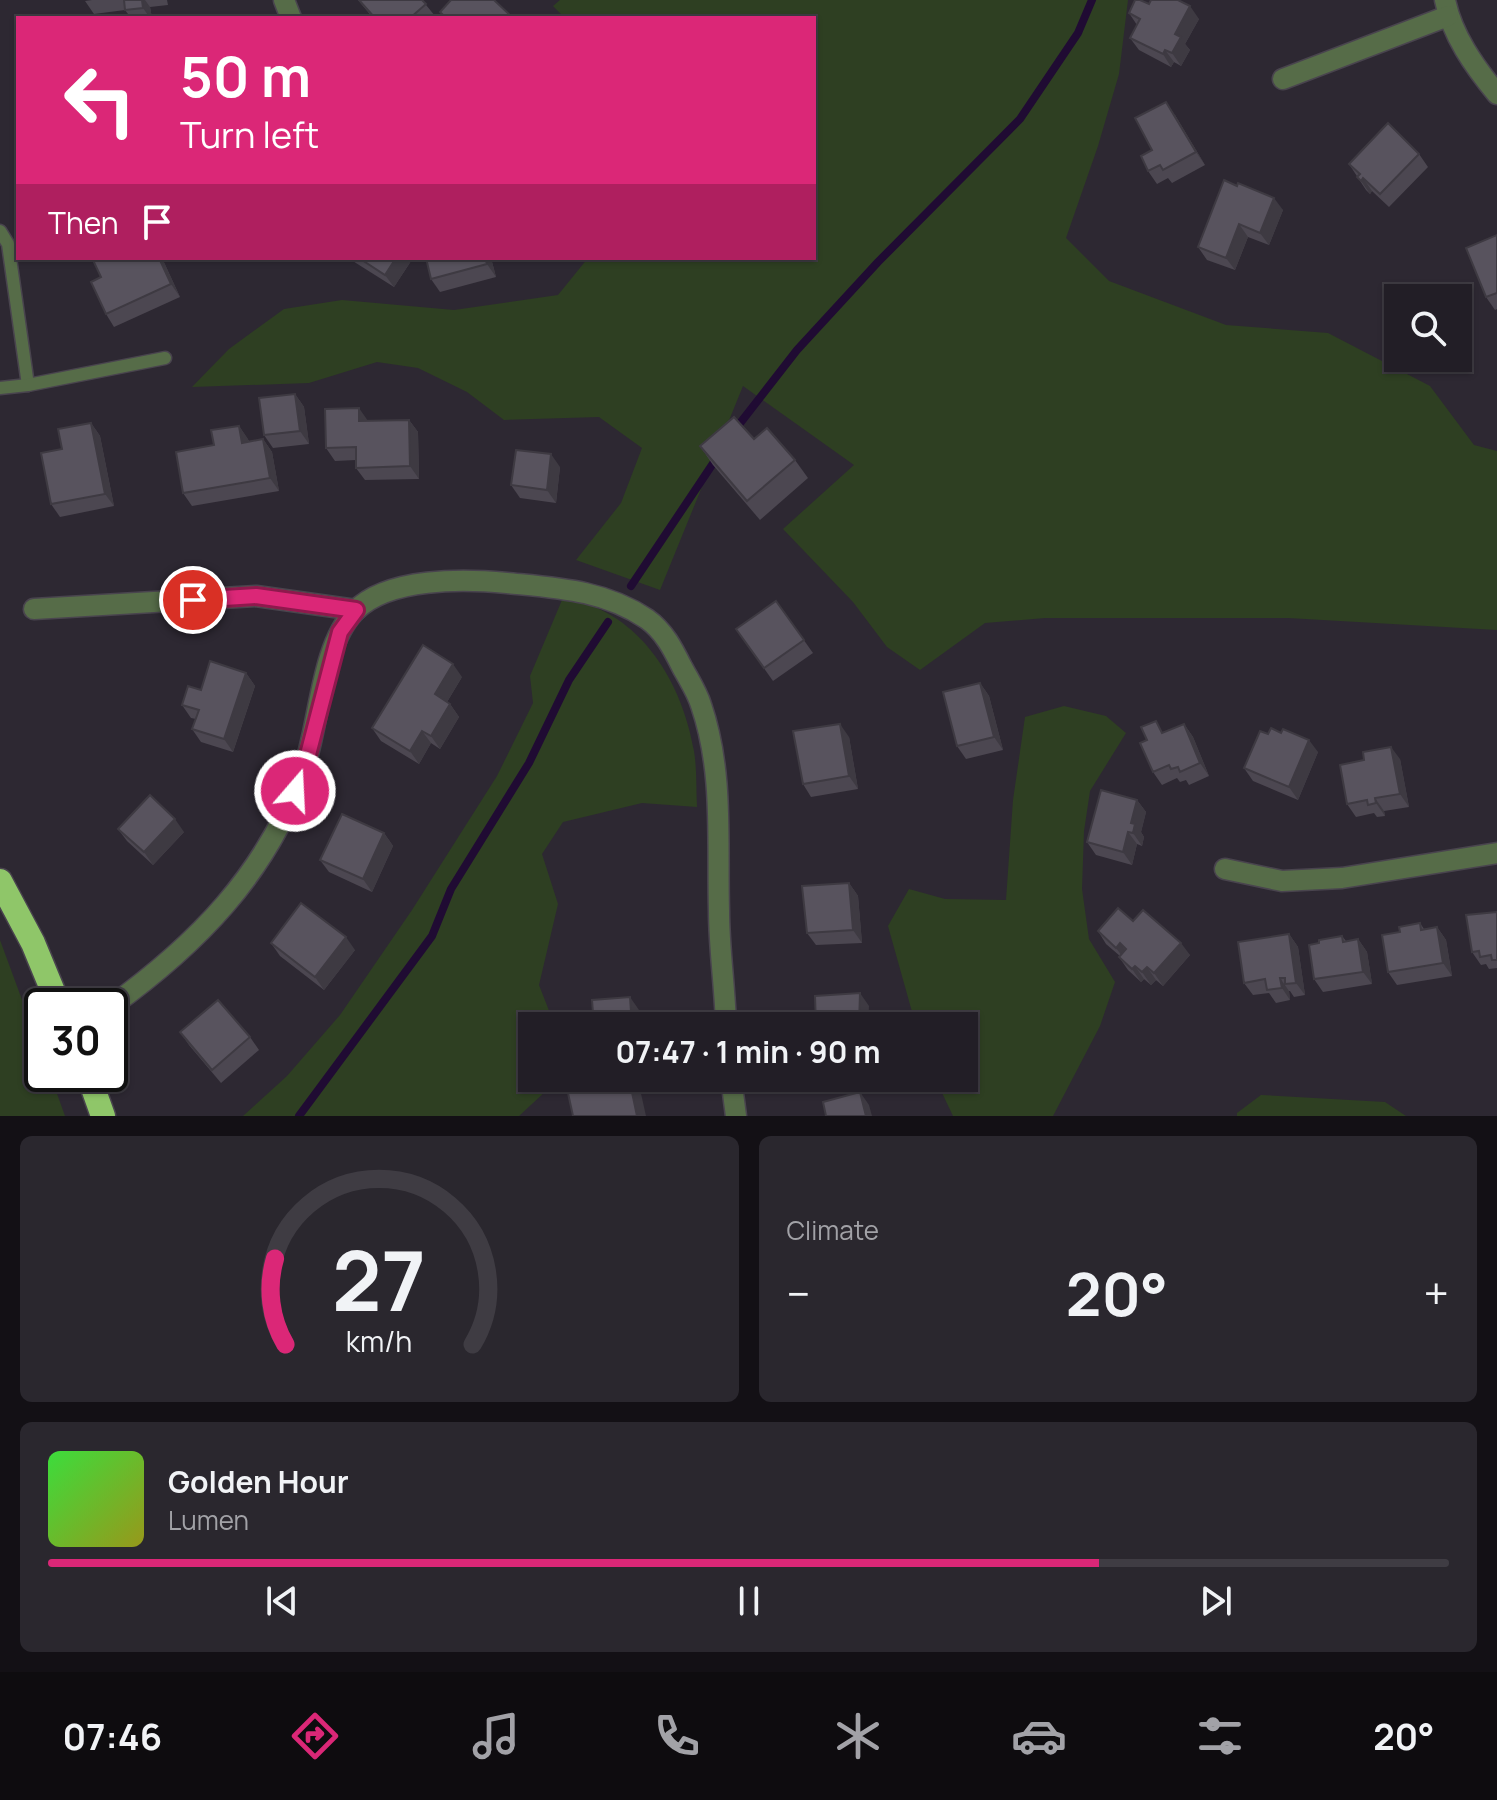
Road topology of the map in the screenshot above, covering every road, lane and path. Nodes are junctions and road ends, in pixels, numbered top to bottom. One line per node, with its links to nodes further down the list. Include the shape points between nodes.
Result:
1 (1447, 8): 2 (street); 3 (street, via 1464,49)
2 (1283, 79)
3 (1497, 94)
4 (0, 231): 6 (lane, via 8,244)
5 (165, 358): 6 (lane)
6 (28, 385): 7 (lane)
7 (0, 388)
8 (34, 609): 9 (street, via 256,596)
9 (356, 610): 14 (street, via 340,632 304,770 277,834 200,933); 15 (street, via 379,594 411,585 478,580 582,590 648,620 668,639 700,703 711,740 719,797)
10 (1497, 853): 11 (street, via 1342,878 1282,881)
11 (1225, 869)
12 (0, 881): 13 (highway)
13 (52, 988)
14 (128, 994)
15 (725, 1012)
16 (94, 1092): 18 (highway)
17 (733, 1092): 19 (street)
18 (103, 1116)
19 (736, 1116)

